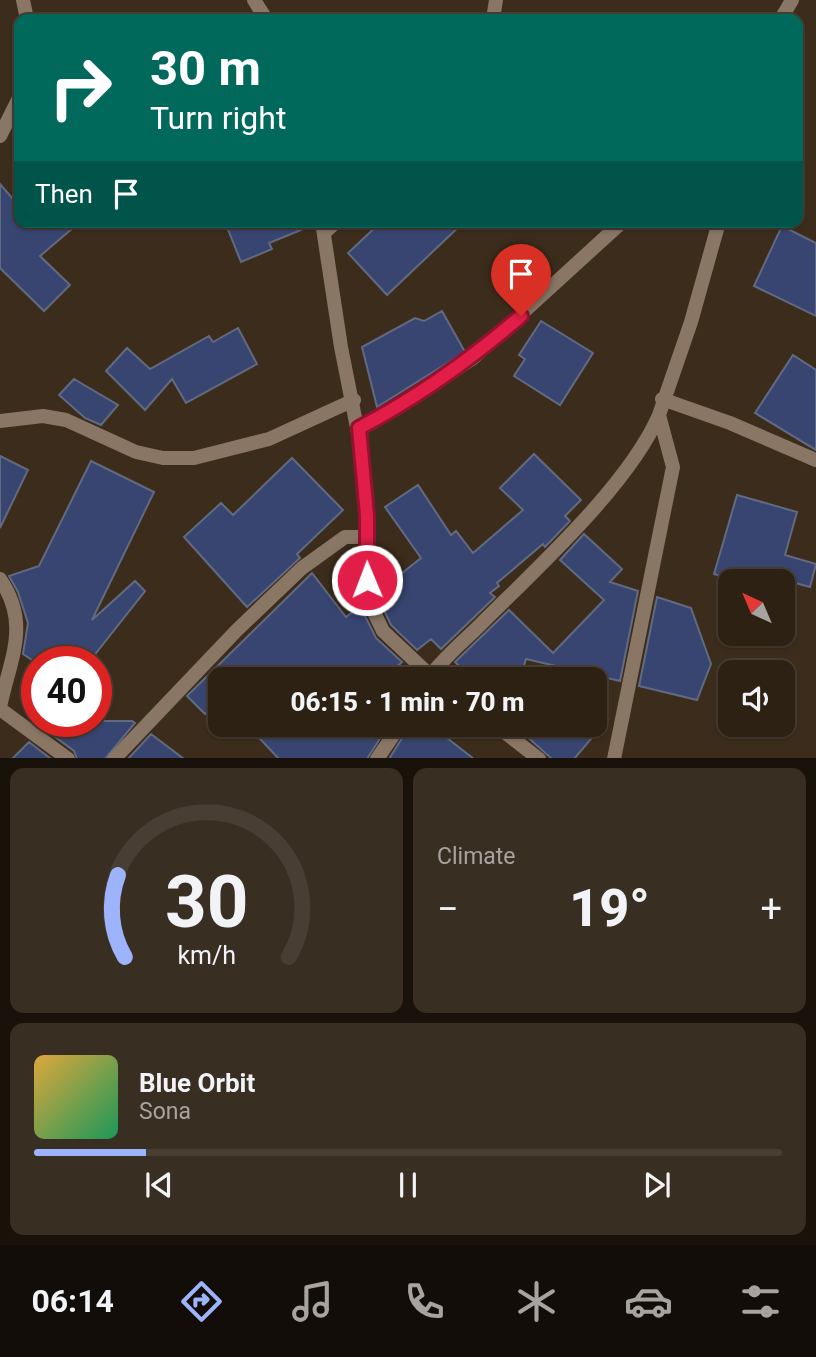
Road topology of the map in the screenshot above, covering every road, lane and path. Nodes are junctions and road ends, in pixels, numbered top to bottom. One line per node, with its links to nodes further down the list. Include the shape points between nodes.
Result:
1 (14, 108): 2 (street)
2 (0, 136)
3 (328, 228): 7 (street, via 341,347)
4 (615, 228): 10 (street, via 472,359)
5 (717, 228): 6 (street, via 691,322)
6 (662, 399): 8 (street); 11 (street)
7 (354, 400): 9 (street, via 269,439 194,458 136,452 66,420 43,416); 10 (street)
8 (659, 415): 15 (street, via 648,440 566,538); 23 (street, via 673,467)
9 (0, 422)
10 (359, 428): 12 (street)
11 (816, 460)
12 (367, 537): 14 (street, via 369,602 383,631); 20 (street, via 345,537 303,568)
13 (0, 579): 16 (street, via 18,621)
14 (420, 667)
15 (442, 667)
16 (0, 708): 19 (street)
17 (392, 737): 21 (street)
18 (511, 737): 22 (street)
19 (68, 758)
20 (114, 758)
21 (377, 758)
22 (539, 758)
23 (614, 758)

